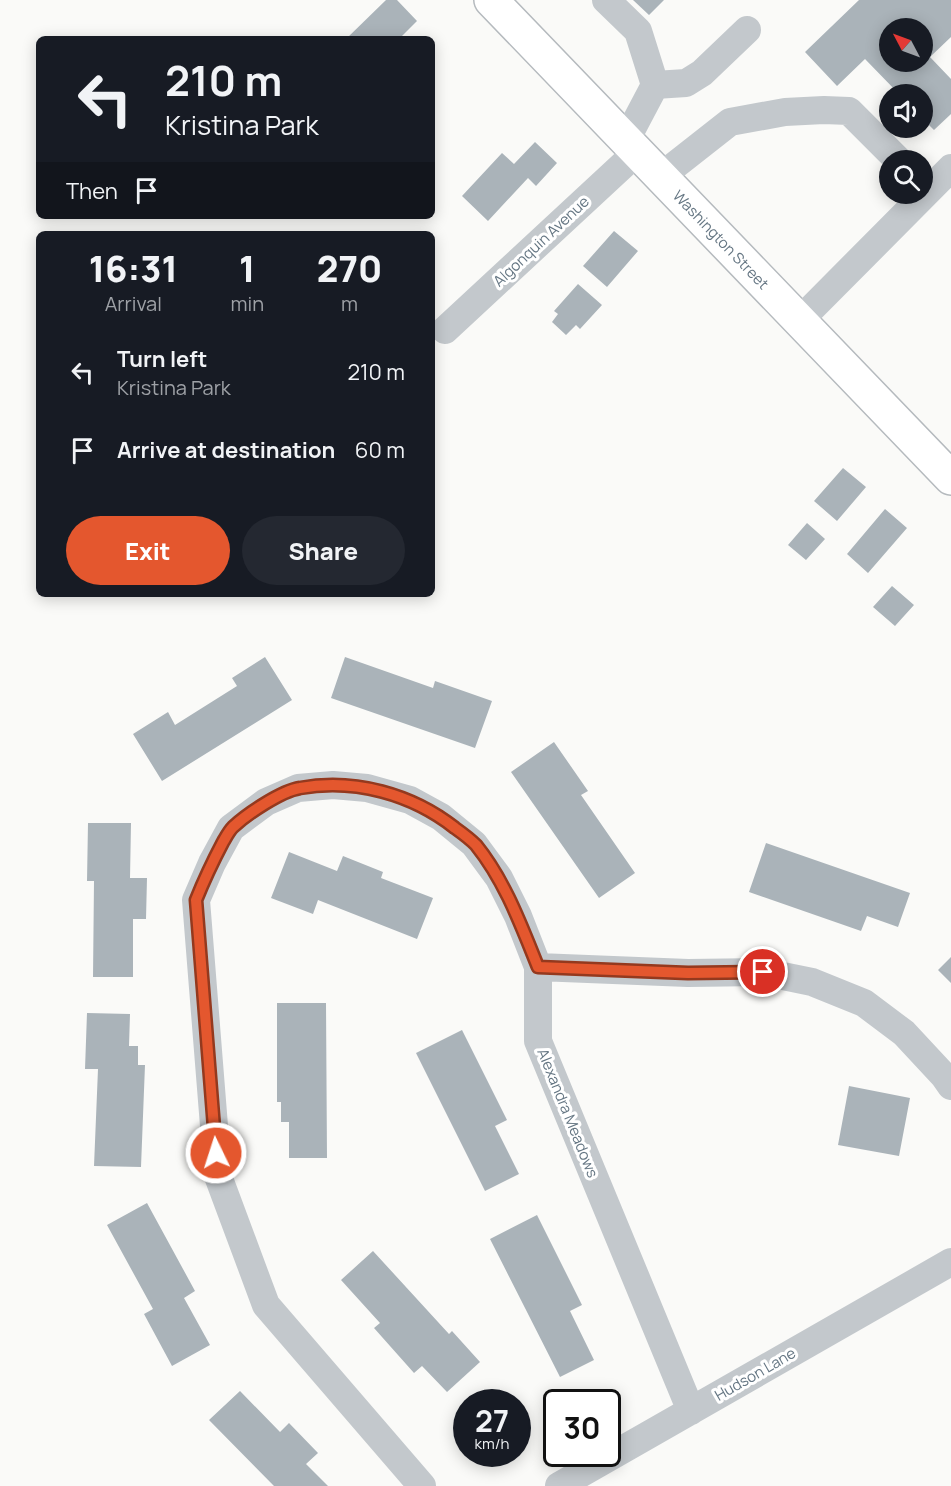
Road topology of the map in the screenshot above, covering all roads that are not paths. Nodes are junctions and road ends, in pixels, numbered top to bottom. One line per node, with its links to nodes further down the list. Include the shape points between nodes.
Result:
1 (491, 0): 5 (main road, Washington Street)
2 (606, 0): 4 (street, via 638,31)
3 (747, 30): 4 (street, via 686,83)
4 (655, 85): 5 (street, Algonquin Avenue)
5 (631, 146): 8 (main road, Washington Street); 12 (street, Algonquin Avenue)
6 (888, 150): 8 (street, via 849,111 785,112 730,122)
7 (951, 168): 9 (street)
8 (660, 177): 11 (main road, Washington Street)
9 (933, 182)
10 (910, 204): 11 (street)
11 (799, 321): 13 (main road, Washington Street)
12 (445, 330)
13 (951, 478)
14 (538, 967): 15 (street, via 763,972 812,982 864,1003 904,1033); 17 (street, Alexandra Meadows, via 538,1041); 18 (street, Alexandra Meadows, via 499,878 474,844 441,817 410,800 367,788 298,788 266,802 231,828 196,900 218,1176 266,1305)
15 (951, 1086)
16 (951, 1262): 17 (street, Hudson Lane)
17 (691, 1412): 19 (street, Hudson Lane)
18 (422, 1486)
19 (559, 1486)

